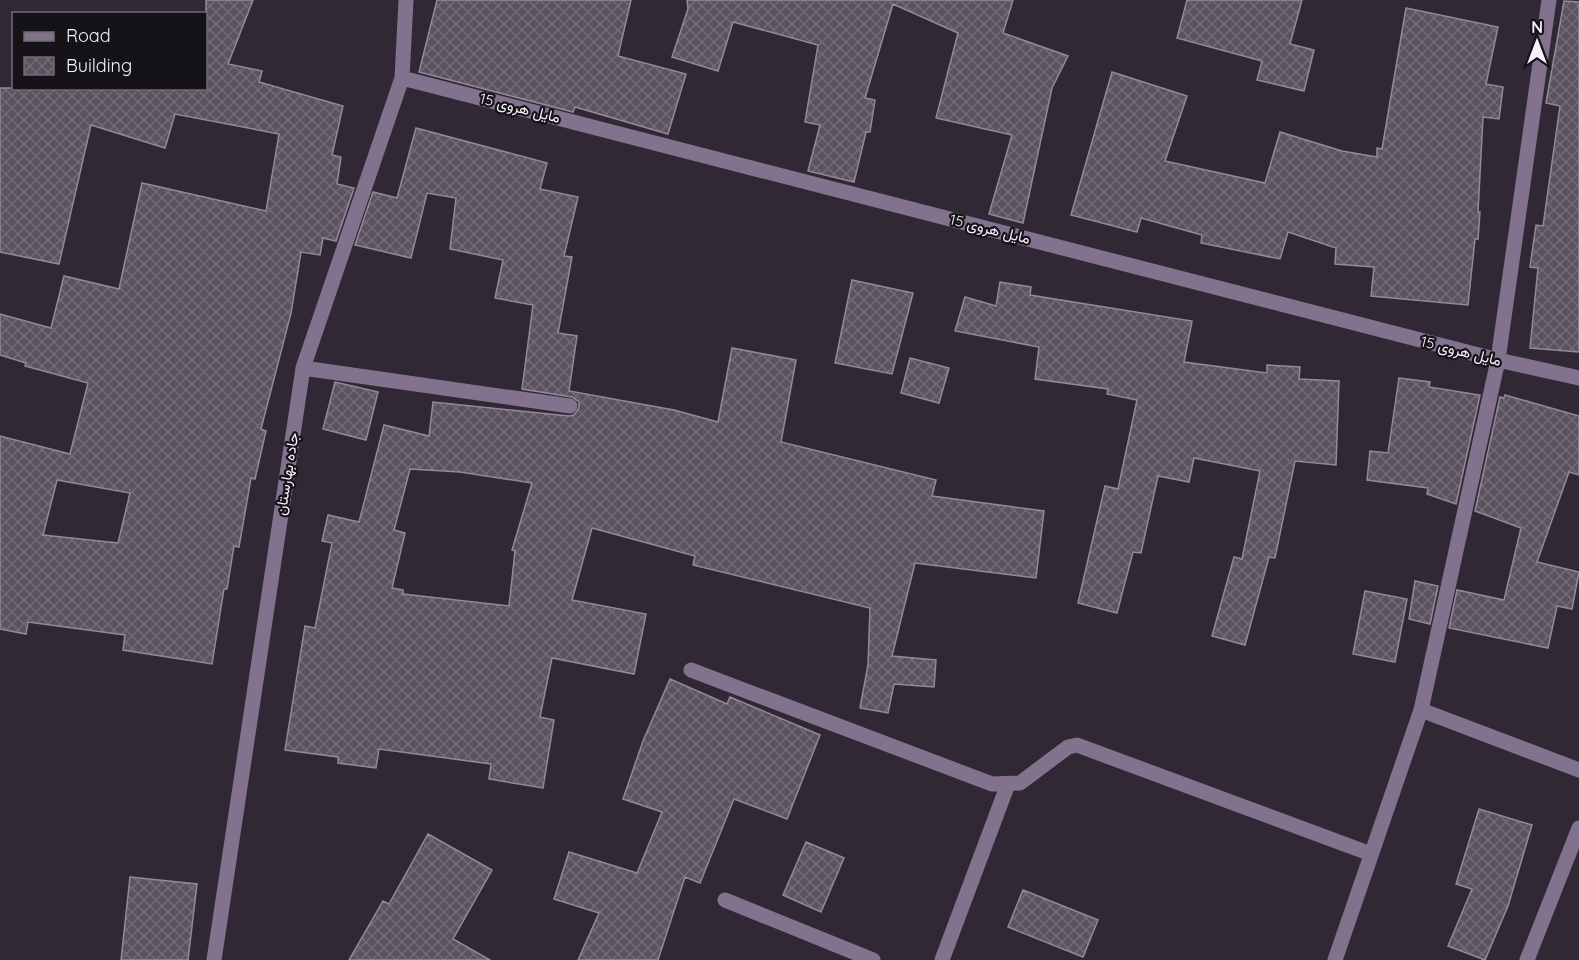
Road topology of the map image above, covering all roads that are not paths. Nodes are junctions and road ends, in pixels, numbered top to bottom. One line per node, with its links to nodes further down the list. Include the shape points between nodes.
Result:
1 (406, 0): 3 (street, جاده بهارستان)
2 (1549, 0): 4 (street)
3 (402, 78): 4 (street, مایل هروی 15); 5 (street, جاده بهارستان)
4 (1498, 360): 6 (street, مایل هروی 15); 9 (street)
5 (303, 368): 7 (street); 15 (street, جاده بهارستان)
6 (1579, 378)
7 (570, 406)
8 (691, 670): 11 (street, via 992,784)
9 (1421, 710): 10 (street); 13 (street)
10 (1579, 770)
11 (1008, 784): 13 (street, via 1020,783 1068,747 1077,745); 17 (street)
12 (1579, 828): 19 (street)
13 (1371, 854): 18 (street)
14 (725, 900): 16 (street)
15 (214, 960)
16 (873, 960)
17 (942, 960)
18 (1335, 960)
19 (1527, 960)

